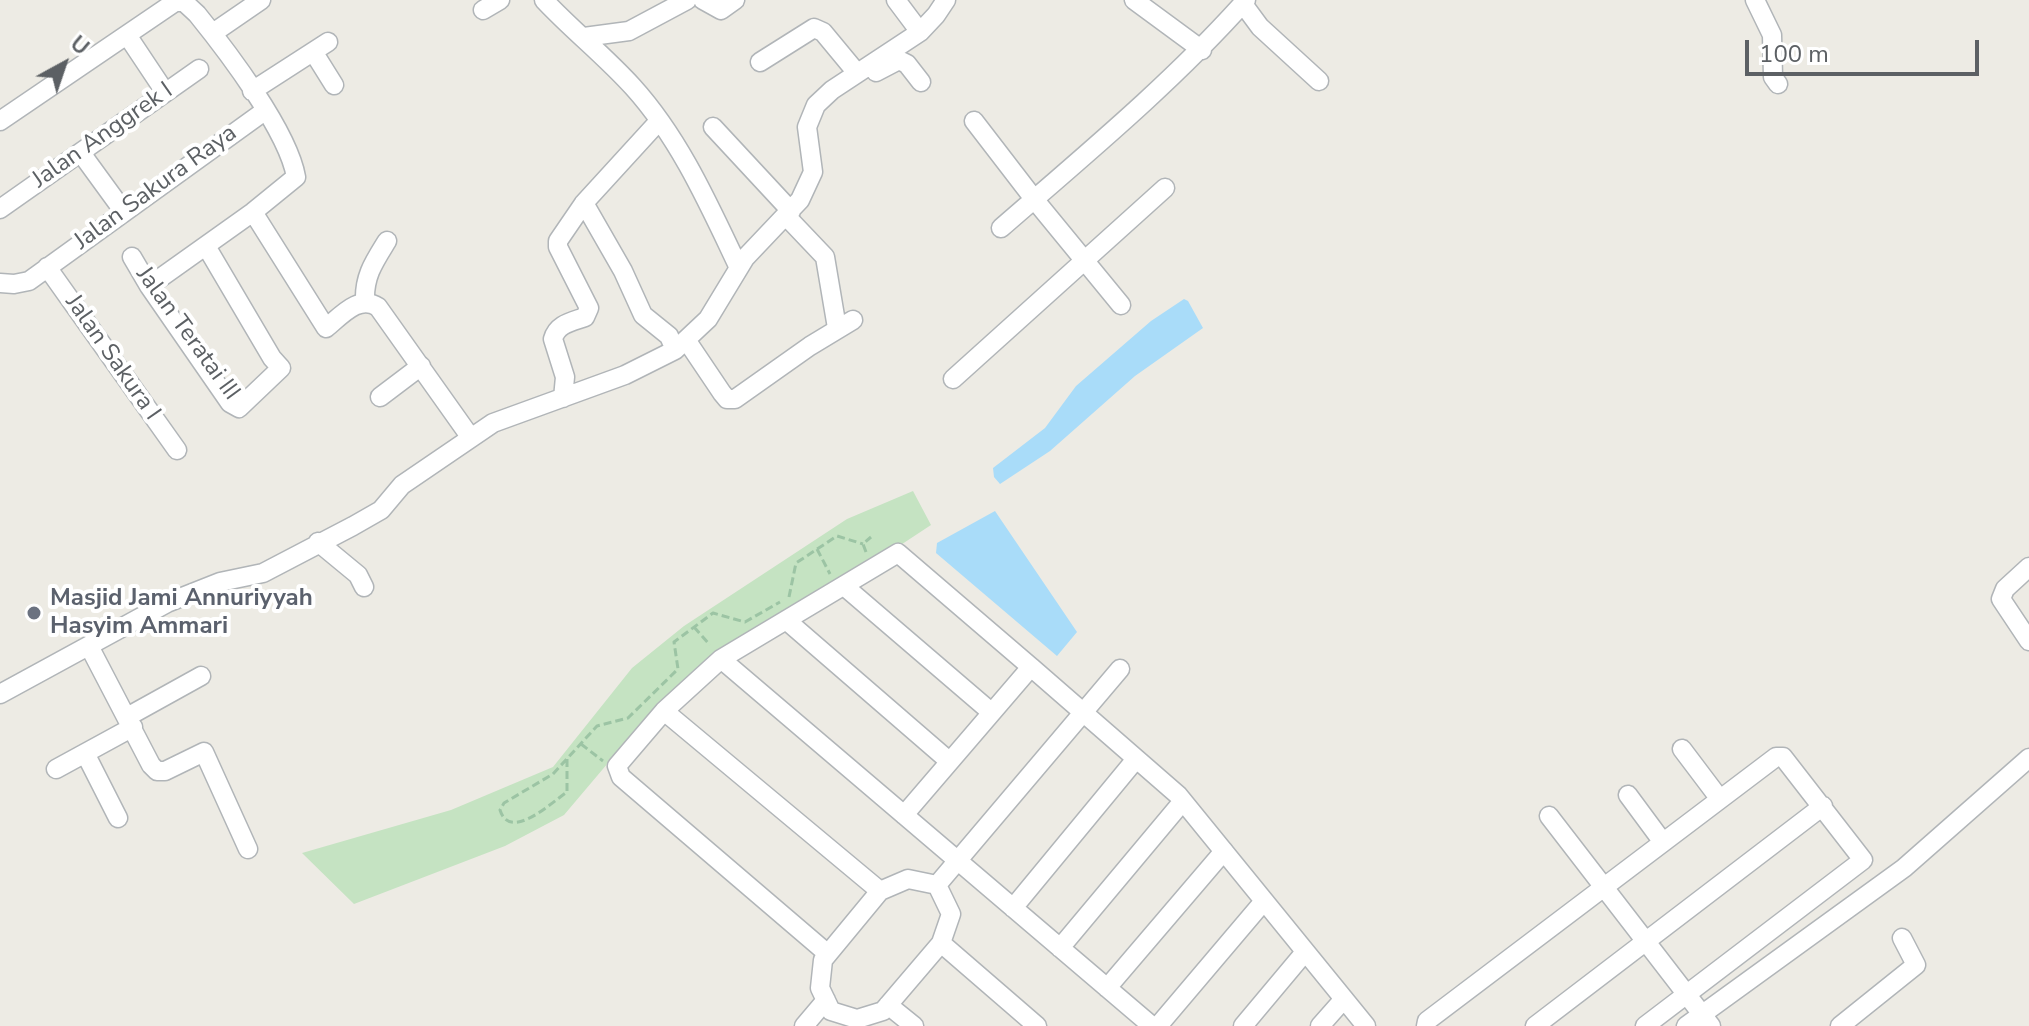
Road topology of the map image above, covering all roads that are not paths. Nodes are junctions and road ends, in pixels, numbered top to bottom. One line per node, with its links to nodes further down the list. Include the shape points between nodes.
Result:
1 (261, 0): 14 (street)
2 (500, 0): 12 (street)
3 (544, 0): 16 (street)
4 (687, 0): 16 (street, via 629,31)
5 (703, 0): 6 (street, via 721,10)
6 (735, 0)
7 (896, 0): 13 (street)
8 (946, 0): 13 (street)
9 (1134, 0): 17 (street)
10 (1755, 0): 23 (street, via 1772,35 1773,77)
11 (1244, 2): 17 (street); 21 (street, via 1260,27 1288,42)
12 (483, 10)
13 (920, 32): 20 (street)
14 (213, 33): 15 (street, via 184,2 175,2); 25 (street)
15 (127, 35): 26 (street); 28 (street)
16 (584, 37): 29 (street)
17 (1202, 50): 34 (street)
18 (760, 62): 20 (street, via 814,28)
19 (199, 69): 26 (street, Jalan Anggrek I)
20 (862, 69): 22 (street, via 878,72 899,60); 39 (street, via 816,105 807,127 813,172)
21 (1319, 81)
22 (921, 82)
23 (1778, 84)
24 (334, 85): 25 (street, via 321,47)
25 (252, 91): 27 (street)
26 (165, 92): 32 (street, Jalan Anggrek I)
27 (266, 110): 37 (street, Jalan Sakura Raya); 38 (street, via 296,177)
28 (0, 121)
29 (659, 121): 35 (street); 46 (street, via 703,192)
30 (974, 121): 34 (street)
31 (713, 127): 39 (street)
32 (81, 153): 36 (street, Jalan Anggrek I); 37 (street)
33 (1165, 188): 44 (street)
34 (1034, 199): 40 (street); 44 (street)
35 (584, 203): 51 (street, via 643,315); 55 (street, via 558,241 589,308 585,317 554,334 565,377)
36 (4, 206)
37 (124, 212): 45 (street, Jalan Sakura Raya)
38 (253, 212): 42 (street); 49 (street, via 326,328)
39 (788, 213): 46 (street); 51 (street, via 825,257 845,324 735,399 727,399)
40 (1001, 228)
41 (387, 241): 49 (street, via 368,271)
42 (206, 246): 48 (street); 48 (street, Jalan Teratai III, via 281,368 243,405 230,403)
43 (132, 257): 48 (street, Jalan Teratai III)
44 (1083, 259): 50 (street); 53 (street)
45 (47, 267): 47 (street, Jalan Sakura Raya, via 29,281); 57 (street, Jalan Sakura I)
46 (739, 268): 51 (street, via 720,301)
47 (0, 283)
48 (149, 286)
49 (365, 301): 52 (street, via 378,307)
50 (1121, 305)
51 (681, 346): 55 (street)
52 (421, 366): 54 (street); 56 (street)
53 (953, 379)
54 (380, 397)
55 (563, 398): 56 (street, via 510,415)
56 (471, 438): 58 (street, via 402,485 381,510)
57 (177, 450)
58 (318, 542): 60 (street, via 358,575); 64 (street, via 263,573 220,582 167,603)
59 (2029, 567): 63 (street, via 2001,599)
60 (364, 587)
61 (841, 588): 62 (street); 66 (street, via 898,553); 71 (street)
62 (786, 620): 65 (street); 78 (street)
63 (2029, 641)
64 (89, 646): 69 (street); 73 (street)
65 (721, 659): 70 (street); 84 (street)
66 (1031, 667): 71 (street); 72 (street)
67 (1120, 669): 72 (street)
68 (201, 676): 73 (street)
69 (0, 694)
70 (664, 711): 93 (street); 101 (street, via 617,766 621,777)
71 (991, 712): 78 (street)
72 (1083, 713): 77 (street); 90 (street)
73 (130, 722): 75 (street); 88 (street, via 157,771 204,752)
74 (1682, 749): 81 (street)
75 (85, 753): 79 (street); 86 (street)
76 (2029, 758): 109 (street, via 1904,868)
77 (1136, 759): 82 (street); 95 (street)
78 (949, 761): 84 (street)
79 (56, 769)
80 (1628, 795): 87 (street)
81 (1719, 798): 83 (street, via 1780,756); 87 (street)
82 (1183, 801): 89 (street); 99 (street)
83 (1823, 806): 97 (street); 103 (street, via 1863,857 1862,863)
84 (904, 815): 90 (street)
85 (1549, 816): 92 (street)
86 (118, 818)
87 (1662, 841): 92 (street)
88 (248, 849)
89 (1224, 851): 94 (street); 102 (street)
90 (957, 860): 91 (street); 95 (street)
91 (937, 885): 93 (street, via 908,879); 98 (street, via 951,914)
92 (1604, 885): 97 (street); 117 (street)
93 (880, 891): 101 (street)
94 (1264, 901): 100 (street); 114 (street)
95 (1013, 908): 99 (street)
96 (1902, 938): 120 (street, via 1916,965)
97 (1646, 941): 103 (street); 118 (street)
98 (941, 943): 106 (street); 112 (street)
99 (1060, 948): 102 (street)
100 (1305, 952): 105 (street); 115 (street)
101 (828, 954): 104 (street, via 820,988)
102 (1107, 988): 113 (street)
103 (1687, 993): 109 (street); 119 (street)
104 (826, 1000): 107 (street); 110 (street)
105 (1343, 1000): 108 (street); 116 (street)
106 (888, 1005): 107 (street, via 857,1019); 111 (street)
107 (836, 1020)
108 (1328, 1023)
109 (1704, 1024)
110 (804, 1026)
111 (914, 1026)
112 (1037, 1026)
113 (1152, 1026)
114 (1158, 1026)
115 (1243, 1026)
116 (1366, 1026)
117 (1426, 1026)
118 (1535, 1026)
119 (1645, 1026)
120 (1840, 1026)

